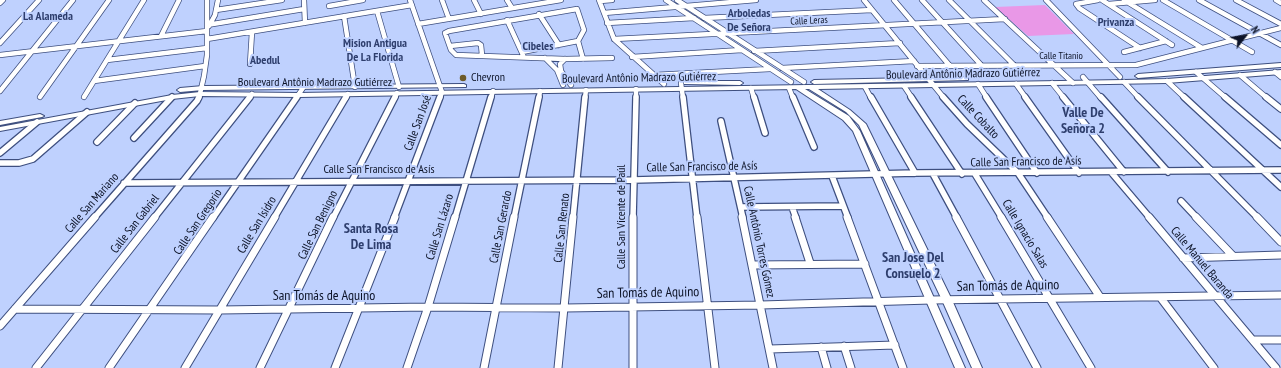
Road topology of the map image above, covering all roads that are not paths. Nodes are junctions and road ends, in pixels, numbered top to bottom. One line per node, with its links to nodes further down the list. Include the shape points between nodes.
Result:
1 (1, 0): 39 (street)
2 (40, 0): 80 (street)
3 (74, 0): 91 (street)
4 (109, 0): 85 (street)
5 (144, 0): 76 (street)
6 (179, 0): 73 (street)
7 (208, 0): 67 (street)
8 (218, 0): 46 (street)
9 (282, 0): 46 (street)
10 (304, 0): 47 (street)
11 (362, 0): 42 (street)
12 (442, 0): 56 (street)
13 (474, 0): 51 (street)
14 (508, 0): 45 (street)
15 (560, 0): 34 (street)
16 (612, 0): 35 (street)
17 (666, 0): 44 (street)
18 (677, 0): 43 (street)
19 (752, 0): 20 (street); 36 (street)
20 (756, 0)
21 (864, 0): 48 (street, Calle Cobalto)
22 (894, 0): 64 (street)
23 (922, 0): 62 (street)
24 (949, 0): 59 (street)
25 (984, 0): 58 (street)
26 (1046, 0): 108 (street)
27 (1098, 0): 88 (street, via 1076,4)
28 (1102, 0): 41 (street)
29 (1155, 0): 37 (street)
30 (1163, 0): 79 (street)
31 (1199, 0): 72 (street)
32 (1236, 0): 65 (street)
33 (1276, 0): 38 (street)
34 (550, 1): 45 (street)
35 (600, 1): 50 (street)
36 (723, 2): 43 (street)
37 (1129, 2): 41 (street); 89 (street)
38 (1281, 2)
39 (0, 3)
40 (411, 3): 49 (street); 63 (street)
41 (1111, 5): 78 (street)
42 (329, 6)
43 (686, 6): 44 (street); 55 (street)
44 (676, 7): 50 (street); 54 (street)
45 (512, 8): 51 (street)
46 (216, 10): 67 (street)
47 (304, 10): 60 (street); 67 (street)
48 (872, 10): 55 (street); 66 (street, Calle Cobalto)
49 (377, 11): 53 (street); 147 (street)
50 (604, 13): 61 (street)
51 (481, 14): 56 (street)
52 (539, 14): 57 (street); 77 (street, via 578,7 584,30); 82 (street)
53 (344, 16): 60 (street); 140 (street)
54 (694, 18): 61 (street); 70 (street)
55 (704, 18): 71 (street)
56 (449, 19): 63 (street)
57 (507, 20): 86 (street, via 446,32); 93 (street)
58 (1005, 20): 59 (street, Calle Leras); 107 (street)
59 (970, 21): 62 (street, Calle Leras); 114 (street)
60 (305, 23): 69 (street)
61 (607, 23): 75 (street)
62 (944, 23): 64 (street, Calle Leras); 113 (street)
63 (418, 24): 145 (street)
64 (916, 24): 66 (street, Calle Leras); 112 (street)
65 (1281, 24)
66 (885, 26): 71 (street, Calle Leras); 81 (street, Calle Cobalto)
67 (208, 27): 73 (street); 74 (street)
68 (1281, 28): 72 (street, Calle Titanio)
69 (252, 32): 74 (street); 106 (street)
70 (718, 34): 71 (street, Calle Leras); 75 (street, Calle Leras); 90 (street)
71 (729, 34): 92 (street)
72 (1262, 34): 79 (street, Calle Titanio); 84 (street)
73 (161, 36): 76 (street)
74 (207, 39): 87 (street)
75 (614, 39): 98 (street)
76 (120, 41): 85 (street); 104 (street)
77 (578, 41): 82 (street); 103 (street)
78 (1166, 41): 83 (street); 88 (street)
79 (1233, 41): 89 (street, Calle Titanio); 95 (street)
80 (0, 43)
81 (900, 43): 92 (street); 105 (street, Calle Cobalto)
82 (559, 45): 93 (street)
83 (1172, 45)
84 (1281, 45)
85 (76, 46): 91 (street); 156 (street)
86 (450, 46): 97 (street, via 456,55); 97 (street, via 478,43)
87 (207, 48): 104 (street); 110 (street)
88 (1140, 48): 94 (street)
89 (1202, 48): 108 (street, Calle Titanio, via 1143,64)
90 (742, 50): 98 (street); 116 (street)
91 (31, 51): 96 (street); 149 (street)
92 (754, 51): 115 (street)
93 (522, 52): 99 (street)
94 (1124, 52)
95 (1252, 52)
96 (0, 55)
97 (482, 55): 99 (street)
98 (632, 56): 119 (street)
99 (524, 58): 100 (street)
100 (545, 58): 102 (street); 133 (street, via 563,80)
101 (612, 58): 103 (street)
102 (565, 59): 103 (street); 134 (street, via 561,62 560,68)
103 (583, 59)
104 (107, 60): 127 (street)
105 (914, 61): 111 (street, Calle Cobalto); 115 (street)
106 (250, 64)
107 (1054, 65): 108 (street, Calle Titanio); 114 (street, Calle Titanio); 124 (street)
108 (1108, 65): 126 (street)
109 (1281, 65): 117 (street, Boulevard Antônio Madrazo Gutiérrez)
110 (204, 66): 127 (street); 150 (street)
111 (918, 66): 112 (street, Calle Titanio); 123 (street, Calle Cobalto)
112 (950, 66): 113 (street, Calle Titanio)
113 (982, 66): 114 (street, Calle Titanio)
114 (1015, 66)
115 (781, 68): 136 (street)
116 (770, 69): 119 (street); 135 (street)
117 (1196, 72): 122 (street); 126 (street, Boulevard Antônio Madrazo Gutiérrez)
118 (1278, 72): 120 (street, Boulevard Antônio Madrazo Gutiérrez); 121 (street)
119 (654, 75): 130 (street)
120 (1240, 75): 122 (street, Boulevard Antônio Madrazo Gutiérrez); 160 (street)
121 (1281, 77)
122 (1203, 78): 128 (street, Boulevard Antônio Madrazo Gutiérrez); 169 (street)
123 (928, 80): 124 (street, Boulevard Antônio Madrazo Gutiérrez); 136 (street, Boulevard Antônio Madrazo Gutiérrez); 137 (street, Calle Cobalto)
124 (1070, 80): 125 (street, Boulevard Antônio Madrazo Gutiérrez); 129 (street, Boulevard Antônio Madrazo Gutiérrez)
125 (1085, 80): 126 (street, Boulevard Antônio Madrazo Gutiérrez); 178 (street)
126 (1122, 80): 128 (street, Boulevard Antônio Madrazo Gutiérrez); 175 (street)
127 (94, 81): 157 (street)
128 (1167, 81): 173 (street)
129 (1052, 83): 132 (street, Boulevard Antônio Madrazo Gutiérrez); 177 (street)
130 (664, 84): 134 (street, Boulevard Antônio Madrazo Gutiérrez); 138 (street, Boulevard Antônio Madrazo Gutiérrez)
131 (978, 84): 132 (street, Boulevard Antônio Madrazo Gutiérrez); 137 (street, Boulevard Antônio Madrazo Gutiérrez); 181 (street)
132 (1016, 84): 182 (street)
133 (563, 85): 134 (street, Boulevard Antônio Madrazo Gutiérrez); 145 (street, Boulevard Antônio Madrazo Gutiérrez)
134 (571, 85)
135 (790, 85): 136 (street, Boulevard Antônio Madrazo Gutiérrez); 138 (street, Boulevard Antônio Madrazo Gutiérrez); 144 (street, Boulevard Antônio Madrazo Gutiérrez); 170 (street)
136 (801, 85): 141 (street, Boulevard Antônio Madrazo Gutiérrez); 183 (street, via 852,124)
137 (934, 85): 139 (street, Boulevard Antônio Madrazo Gutiérrez); 180 (street, Calle Cobalto, via 967,124)
138 (681, 86): 144 (street, Boulevard Antônio Madrazo Gutiérrez); 146 (street, Boulevard Antônio Madrazo Gutiérrez); 189 (street)
139 (904, 86): 142 (street, Boulevard Antônio Madrazo Gutiérrez); 186 (street)
140 (355, 87): 143 (street, Boulevard Antônio Madrazo Gutiérrez); 147 (street, Boulevard Antônio Madrazo Gutiérrez)
141 (812, 87): 142 (street, Boulevard Antônio Madrazo Gutiérrez); 184 (street, via 848,111 862,124)
142 (865, 87): 179 (street)
143 (304, 88): 150 (street, Boulevard Antônio Madrazo Gutiérrez); 155 (street, Calle San Gregorio)
144 (751, 88): 166 (street)
145 (441, 89): 147 (street, Boulevard Antônio Madrazo Gutiérrez); 151 (street, Boulevard Antônio Madrazo Gutiérrez); 196 (street, Calle San José)
146 (636, 89): 148 (street, Boulevard Antônio Madrazo Gutiérrez); 193 (street, Calle San Vicente de Paúl)
147 (398, 90): 154 (street, Boulevard Antônio Madrazo Gutiérrez); 195 (street, Calle San Benigno)
148 (586, 90): 152 (street, Boulevard Antônio Madrazo Gutiérrez); 192 (street, Calle San Renato)
149 (0, 91)
150 (202, 91): 153 (street, Boulevard Antônio Madrazo Gutiérrez); 158 (street, Boulevard Antônio Madrazo Gutiérrez); 164 (street, Boulevard Antônio Madrazo Gutiérrez, via 160,93); 200 (street, Calle San Mariano, via 192,107)
151 (493, 91): 152 (street, Boulevard Antônio Madrazo Gutiérrez); 191 (street, Calle San Lázaro)
152 (540, 91): 197 (street, Calle San Gerardo)
153 (252, 94): 155 (street, Boulevard Antônio Madrazo Gutiérrez); 198 (street, Calle San Gabriel)
154 (348, 94): 155 (street, Boulevard Antônio Madrazo Gutiérrez); 194 (street, Calle San Isidro)
155 (299, 95): 199 (street, Calle San Gregorio)
156 (40, 97)
157 (84, 97)
158 (172, 97): 159 (street, Boulevard Antônio Madrazo Gutiérrez); 167 (street)
159 (135, 103): 161 (street, Boulevard Antônio Madrazo Gutiérrez); 168 (street)
160 (1281, 109)
161 (88, 112): 163 (street, Boulevard Antônio Madrazo Gutiérrez); 172 (street, via 33,159 19,163)
162 (721, 121): 190 (street, Calle Antônio Torres Gómez)
163 (37, 122): 165 (street, Boulevard Antônio Madrazo Gutiérrez); 171 (street)
164 (0, 123)
165 (0, 129)
166 (765, 134)
167 (134, 138)
168 (97, 142)
169 (1281, 145)
170 (814, 147)
171 (0, 153)
172 (0, 163)
173 (1262, 170): 174 (street, Calle San Francisco de Asís); 175 (street, Calle San Francisco de Asís); 201 (street)
174 (1281, 170)
175 (1211, 171): 178 (street, Calle San Francisco de Asís); 206 (street)
176 (1112, 172): 177 (street, Calle San Francisco de Asís); 182 (street, Calle San Francisco de Asís); 209 (street, Calle Manuel Baranda)
177 (1124, 172): 178 (street, Calle San Francisco de Asís)
178 (1168, 172)
179 (915, 173): 184 (street, Calle San Francisco de Asís); 185 (street, Calle San Francisco de Asís)
180 (1018, 173): 181 (street, Calle San Francisco de Asís); 187 (street, Calle San Francisco de Asís); 214 (street, Calle Cobalto)
181 (1036, 173): 182 (street, Calle San Francisco de Asís)
182 (1079, 173)
183 (874, 174): 184 (street, Calle San Francisco de Asís); 188 (street, Calle San Francisco de Asís); 218 (street)
184 (887, 174): 219 (street)
185 (933, 174): 186 (street, Calle San Francisco de Asís); 220 (street)
186 (962, 174): 187 (street, Calle San Francisco de Asís)
187 (975, 174): 217 (street, Calle Ignacio Salas)
188 (832, 176): 190 (street, Calle San Francisco de Asís); 203 (street)
189 (692, 178): 190 (street, Calle San Francisco de Asís); 193 (street, Calle San Francisco de Asís); 222 (street)
190 (734, 178): 204 (street, Calle Antônio Torres Gómez)
191 (465, 180): 196 (street, Calle San Francisco de Asís); 197 (street, Calle San Francisco de Asís); 225 (street, Calle San Lázaro)
192 (578, 180): 193 (street, Calle San Francisco de Asís); 197 (street, Calle San Francisco de Asís); 227 (street, Calle San Renato)
193 (633, 180): 224 (street, Calle San Vicente de Paúl)
194 (296, 181): 195 (street, Calle San Francisco de Asís); 199 (street, Calle San Francisco de Asís); 233 (street, Calle San Isidro)
195 (351, 181): 196 (street, Calle San Francisco de Asís); 231 (street, Calle San Benigno)
196 (409, 181): 232 (street, Calle San José)
197 (521, 181): 226 (street, Calle San Gerardo)
198 (182, 182): 199 (street, Calle San Francisco de Asís); 200 (street, Calle San Francisco de Asís); 229 (street, Calle San Gabriel)
199 (238, 182): 230 (street, Calle San Gregorio)
200 (124, 183): 228 (street, Calle San Mariano)
201 (1281, 188)
202 (1181, 201): 208 (street)
203 (843, 206): 205 (street); 211 (street)
204 (741, 207): 205 (street); 212 (street, Calle Antônio Torres Gómez)
205 (792, 208): 210 (street)
206 (1281, 242)
207 (1281, 255): 208 (street)
208 (1233, 256): 209 (street)
209 (1183, 258): 216 (street, Calle Manuel Baranda)
210 (810, 263): 211 (street); 212 (street)
211 (865, 264): 221 (street)
212 (754, 265): 223 (street, Calle Antônio Torres Gómez)
213 (1281, 295): 216 (street, San Tomás de Aquino)
214 (1100, 297): 215 (street, San Tomás de Aquino); 217 (street, San Tomás de Aquino)
215 (1160, 297): 216 (street, San Tomás de Aquino); 259 (street)
216 (1216, 297): 235 (street, Calle Manuel Baranda)
217 (1051, 299): 220 (street, San Tomás de Aquino); 258 (street, Calle Ignacio Salas)
218 (931, 300): 219 (street, San Tomás de Aquino); 221 (street, San Tomás de Aquino); 255 (street)
219 (947, 300): 220 (street, San Tomás de Aquino); 256 (street)
220 (1000, 300): 257 (street)
221 (879, 301): 223 (street, San Tomás de Aquino); 238 (street)
222 (707, 305): 223 (street, San Tomás de Aquino); 224 (street, San Tomás de Aquino); 250 (street)
223 (761, 305): 240 (street, Calle Antônio Torres Gómez)
224 (633, 306): 227 (street, San Tomás de Aquino); 249 (street, Calle San Vicente de Paúl)
225 (428, 307): 226 (street, San Tomás de Aquino); 232 (street, San Tomás de Aquino); 246 (street, Calle San Lázaro)
226 (496, 308): 227 (street, San Tomás de Aquino); 247 (street, Calle San Gerardo)
227 (565, 308): 248 (street, Calle San Renato)
228 (15, 309): 229 (street, San Tomás de Aquino); 234 (street, Calle San Mariano)
229 (82, 309): 230 (street, San Tomás de Aquino); 241 (street, Calle San Gabriel)
230 (151, 309): 233 (street, San Tomás de Aquino); 242 (street, Calle San Gregorio)
231 (290, 309): 232 (street, San Tomás de Aquino); 233 (street, San Tomás de Aquino); 244 (street, Calle San Benigno)
232 (358, 309): 245 (street, Calle San José)
233 (220, 310): 243 (street, Calle San Isidro)
234 (0, 326)
235 (1253, 340): 236 (street); 260 (street, Calle Manuel Baranda)
236 (1281, 340)
237 (844, 346): 238 (street); 239 (street); 253 (street)
238 (895, 346): 254 (street)
239 (821, 347): 240 (street); 252 (street)
240 (770, 349): 251 (street, Calle Antônio Torres Gómez)
241 (36, 368)
242 (109, 368)
243 (185, 368)
244 (260, 368)
245 (335, 368)
246 (407, 368)
247 (484, 368)
248 (558, 368)
249 (633, 368)
250 (715, 368)
251 (773, 368)
252 (827, 368)
253 (851, 368)
254 (903, 368)
255 (960, 368)
256 (977, 368)
257 (1037, 368)
258 (1091, 368)
259 (1214, 368)
260 (1276, 368)

